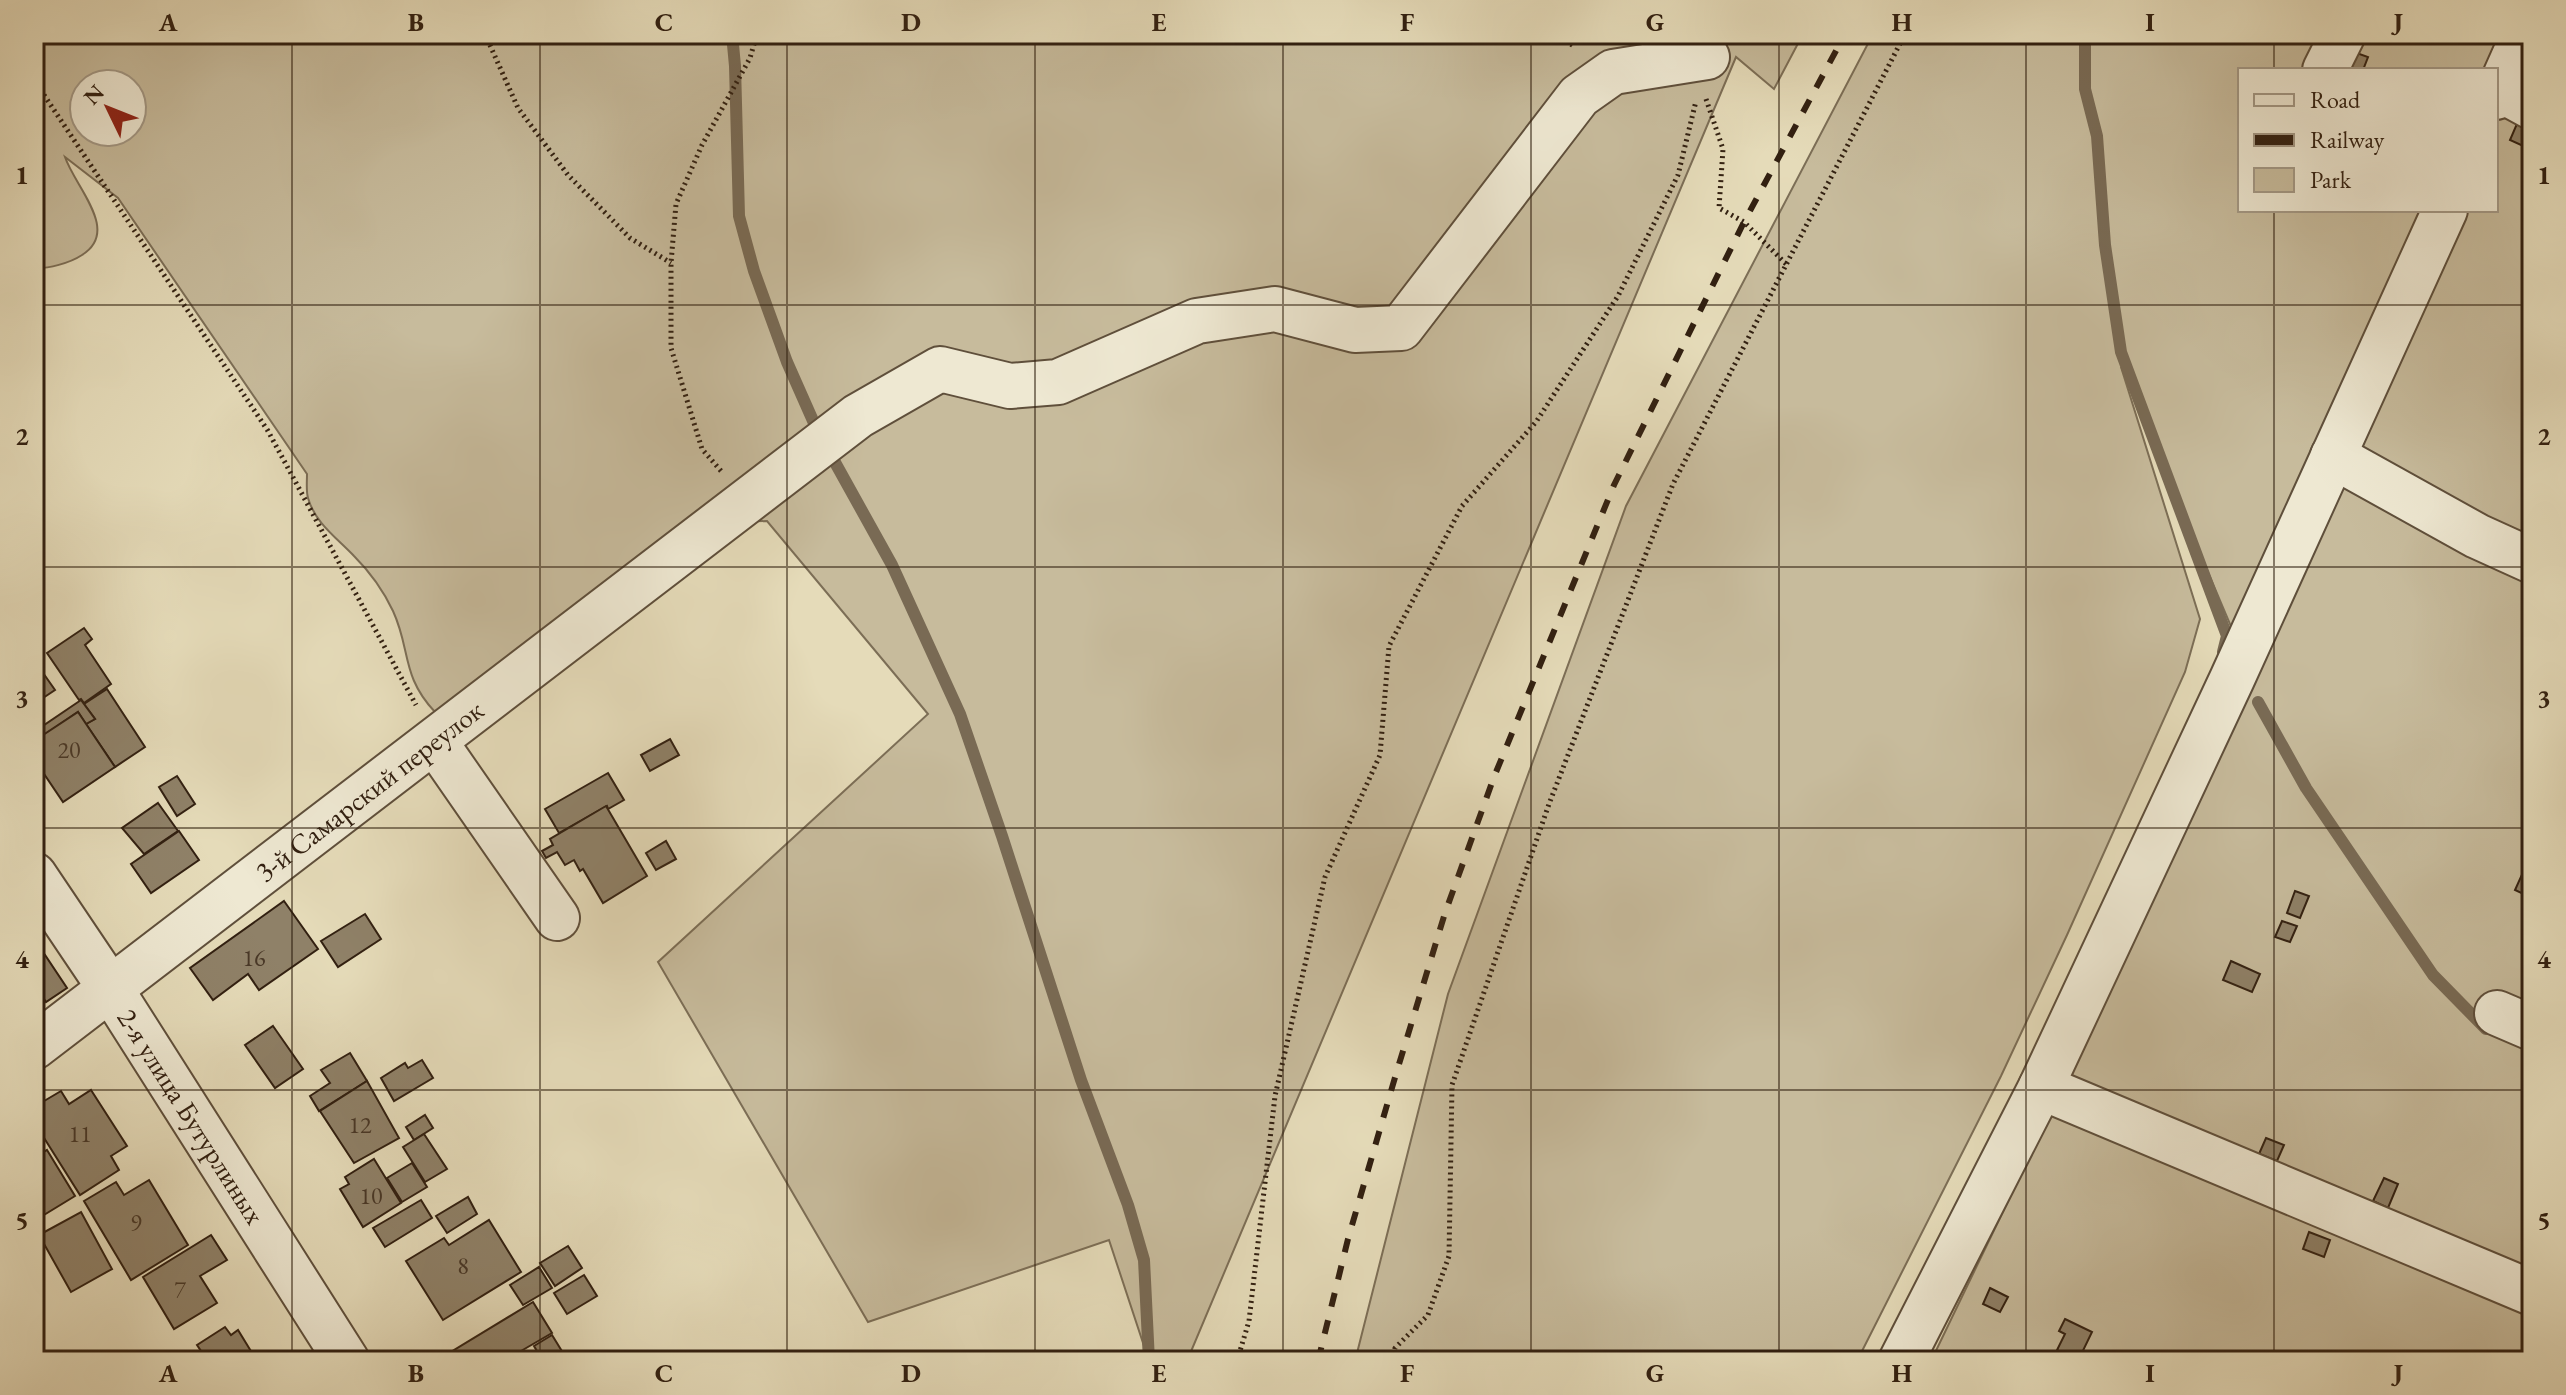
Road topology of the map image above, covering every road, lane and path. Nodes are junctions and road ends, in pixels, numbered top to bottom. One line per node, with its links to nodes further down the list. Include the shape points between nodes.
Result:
1 (485, 34): 11 (path, via 518,108 568,175 630,238)
2 (757, 34): 11 (path, via 750,58 676,204)
3 (1905, 34): 12 (path)
4 (2343, 34): 6 (street)
5 (2524, 34): 9 (street)
6 (2326, 68)
7 (1704, 70): 12 (path, via 1723,149 1719,208 1744,222); 14 (street, 3-й Самарский переулок, via 1613,72 1579,96 1401,328 1355,330 1275,309 1197,321 1058,382 1010,386 940,369 858,416); 24 (path, via 1678,175 1618,296 1536,422 1462,506 1389,646 1380,755 1325,877 1275,1096 1249,1321)
8 (34, 80): 16 (path, via 268,431)
9 (2509, 98)
10 (2444, 212): 13 (street)
11 (671, 263): 14 (path, via 671,348 702,449)
12 (1786, 264): 25 (path, via 1673,484 1549,804 1452,1085 1449,1256 1428,1315 1395,1348)
13 (2333, 456): 15 (street); 21 (street)
14 (748, 502): 16 (street, 3-й Самарский переулок)
15 (2532, 561)
16 (435, 742): 18 (street); 19 (street, 3-й Самарский переулок)
17 (34, 875): 19 (street, 2-я улица Бутурлиных)
18 (557, 918)
19 (110, 988): 20 (street, 3-й Самарский переулок); 23 (street, 2-я улица Бутурлиных)
20 (34, 1047)
21 (2041, 1087): 22 (street); 26 (street)
22 (2532, 1293)
23 (347, 1361)
24 (1237, 1361)
25 (1393, 1361)
26 (1901, 1361)

